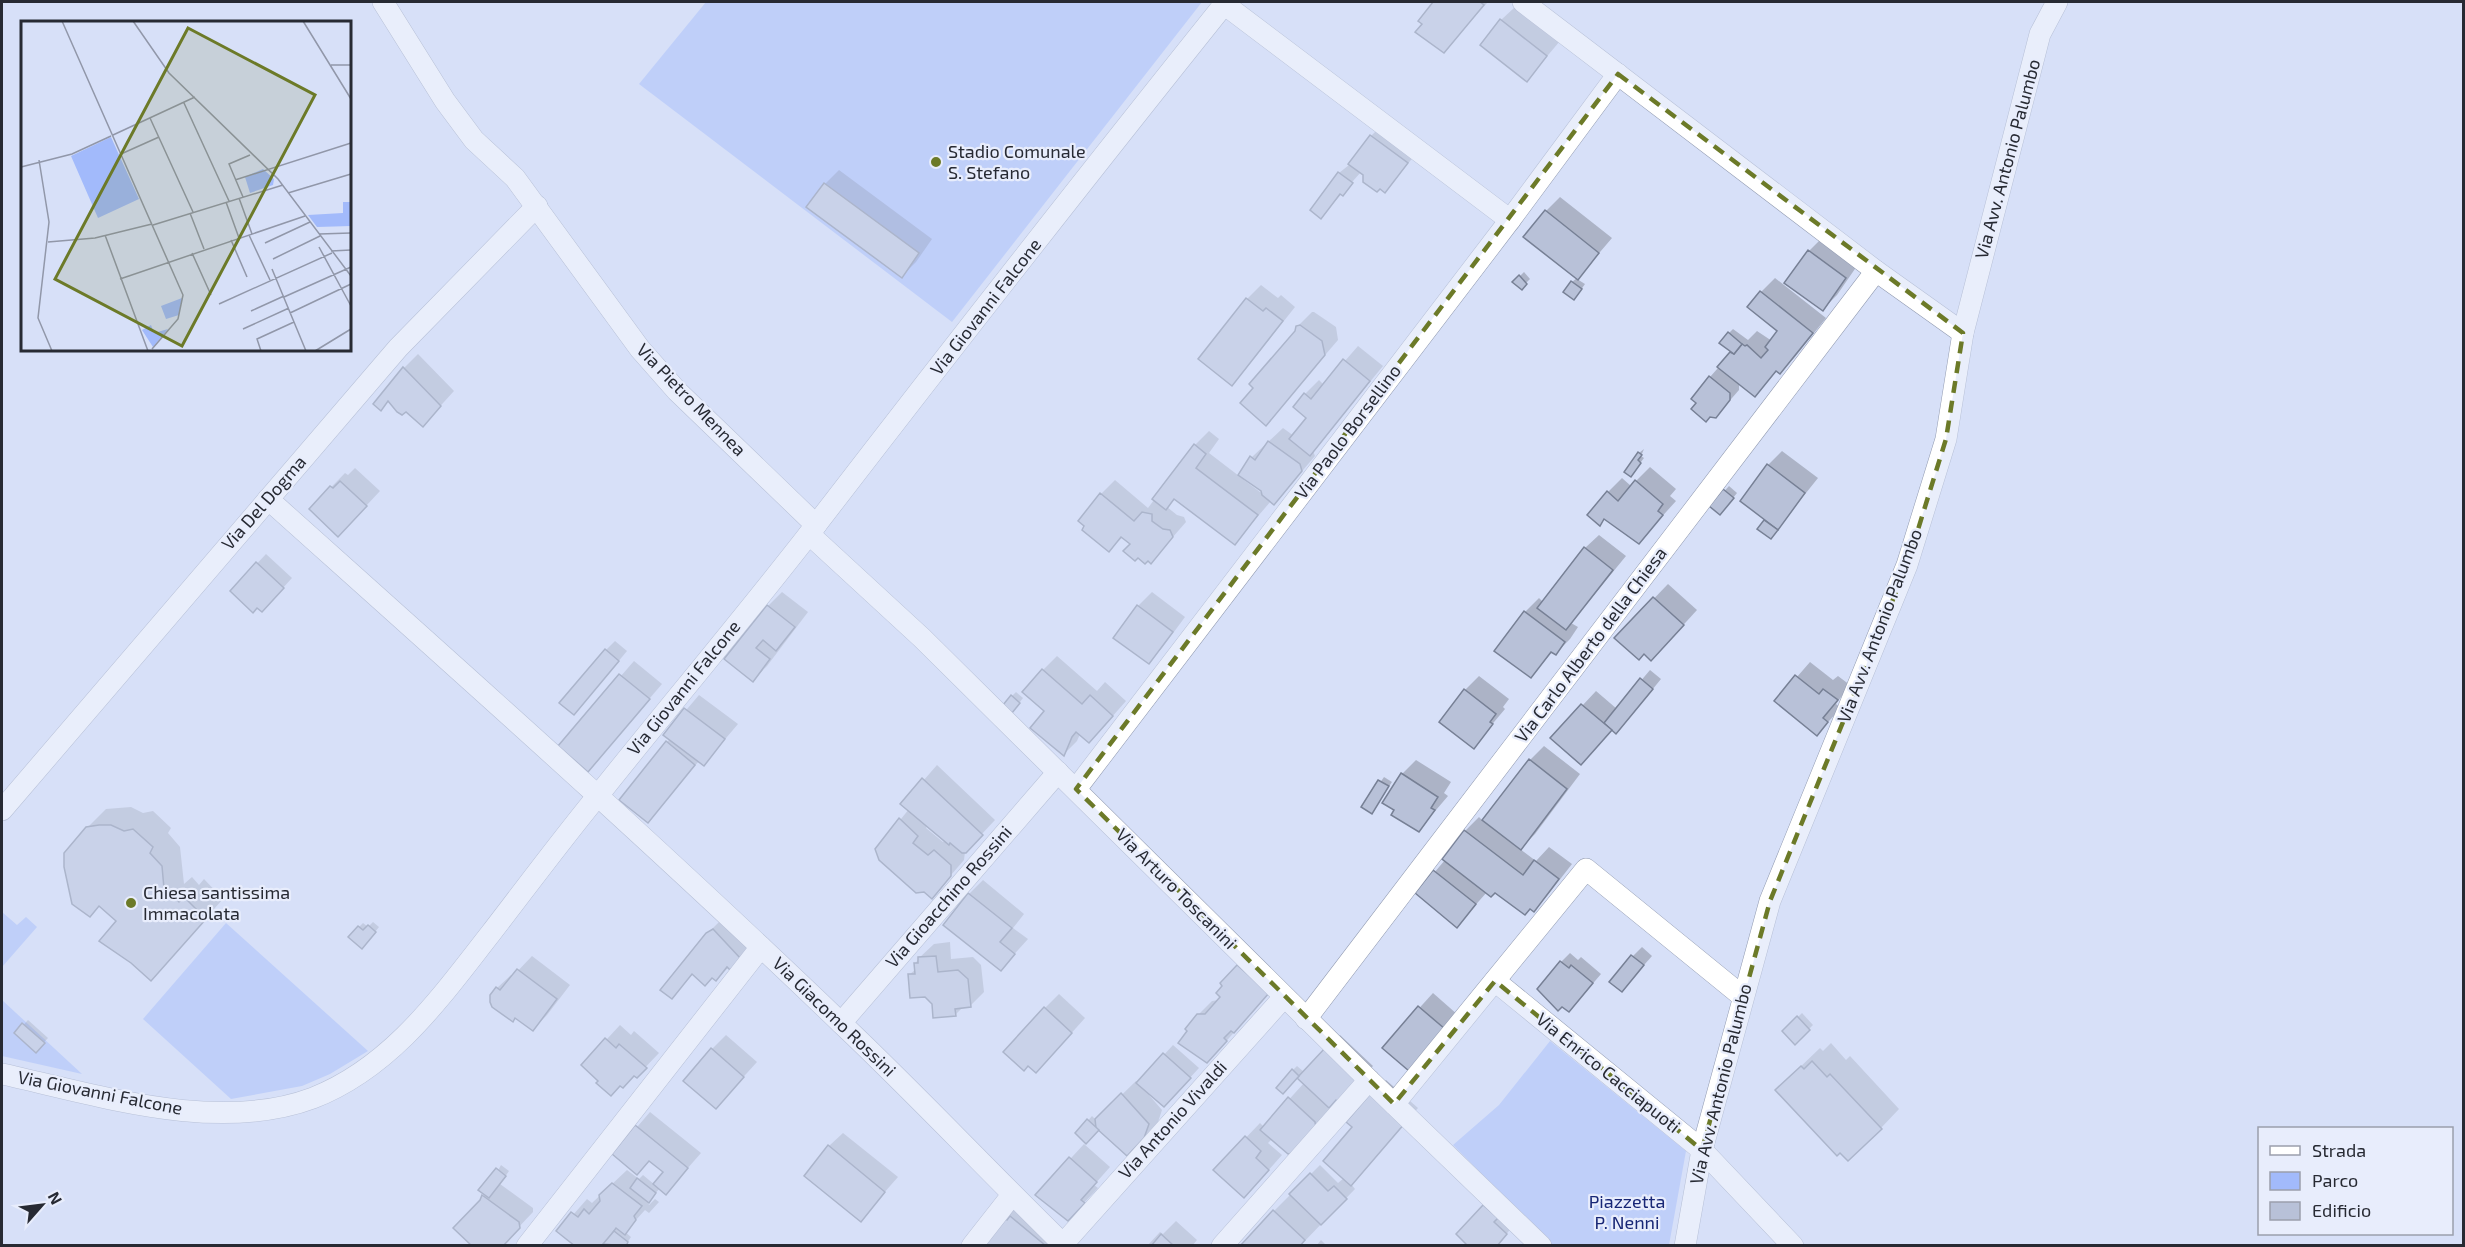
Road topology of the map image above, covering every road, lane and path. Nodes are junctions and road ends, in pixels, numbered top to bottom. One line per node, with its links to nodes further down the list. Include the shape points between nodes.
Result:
1 (383, 2): 6 (street, Via Pietro Mennea, via 474,140 516,178)
2 (1522, 2): 5 (street)
3 (2057, 2): 9 (street, Via Avv. Antonio Palumbo, via 2040,34)
4 (1225, 3): 7 (street); 11 (street, Via Giovanni Falcone)
5 (1618, 74): 7 (street, Via Paolo Borsellino); 8 (street)
6 (537, 206): 10 (street, Via Del Dogma, via 398,348); 11 (street, Via Pietro Mennea, via 640,349)
7 (1510, 220): 13 (street, Via Paolo Borsellino)
8 (1876, 271): 9 (street); 20 (street, Via Carlo Alberto della Chiesa)
9 (1963, 333): 18 (street, Via Avv. Antonio Palumbo, via 1946,439 1907,565 1770,901)
10 (268, 499): 14 (street, Via Giacomo Rossini); 15 (street, Via Del Dogma)
11 (812, 529): 12 (street, Via Arturo Toscanini); 14 (street, Via Giovanni Falcone)
12 (1058, 772): 13 (street, Via Arturo Toscanini); 21 (street, Via Gioacchino Rossini)
13 (1076, 789): 19 (street, Via Arturo Toscanini)
14 (598, 795): 16 (street, Via Giacomo Rossini); 22 (street, Via Giovanni Falcone, via 435,1005 398,1044 345,1083 276,1109 207,1111 150,1106)
15 (2, 810)
16 (761, 947): 21 (street, Via Giacomo Rossini); 27 (street)
17 (1495, 981): 18 (street, via 1587,869); 24 (street); 25 (street, Via Enrico Cacciapuoti)
18 (1742, 996): 25 (street, Via Avv. Antonio Palumbo)
19 (1284, 997): 20 (street, Via Arturo Toscanini); 29 (street, Via Antonio Vivaldi)
20 (1306, 1018): 23 (street, Via Arturo Toscanini)
21 (841, 1023): 26 (street, Via Giacomo Rossini)
22 (2, 1074)
23 (1369, 1080): 24 (street, Via Arturo Toscanini); 30 (street)
24 (1394, 1104): 31 (street, Via Arturo Toscanini)
25 (1702, 1150): 32 (street, Via Avv. Antonio Palumbo); 33 (street, Via Enrico Cacciapuoti)
26 (1012, 1194): 28 (street); 29 (street, Via Giacomo Rossini)
27 (527, 1245)
28 (972, 1245)
29 (1064, 1245)
30 (1222, 1245)
31 (1540, 1245)
32 (1685, 1245)
33 (1793, 1245)

